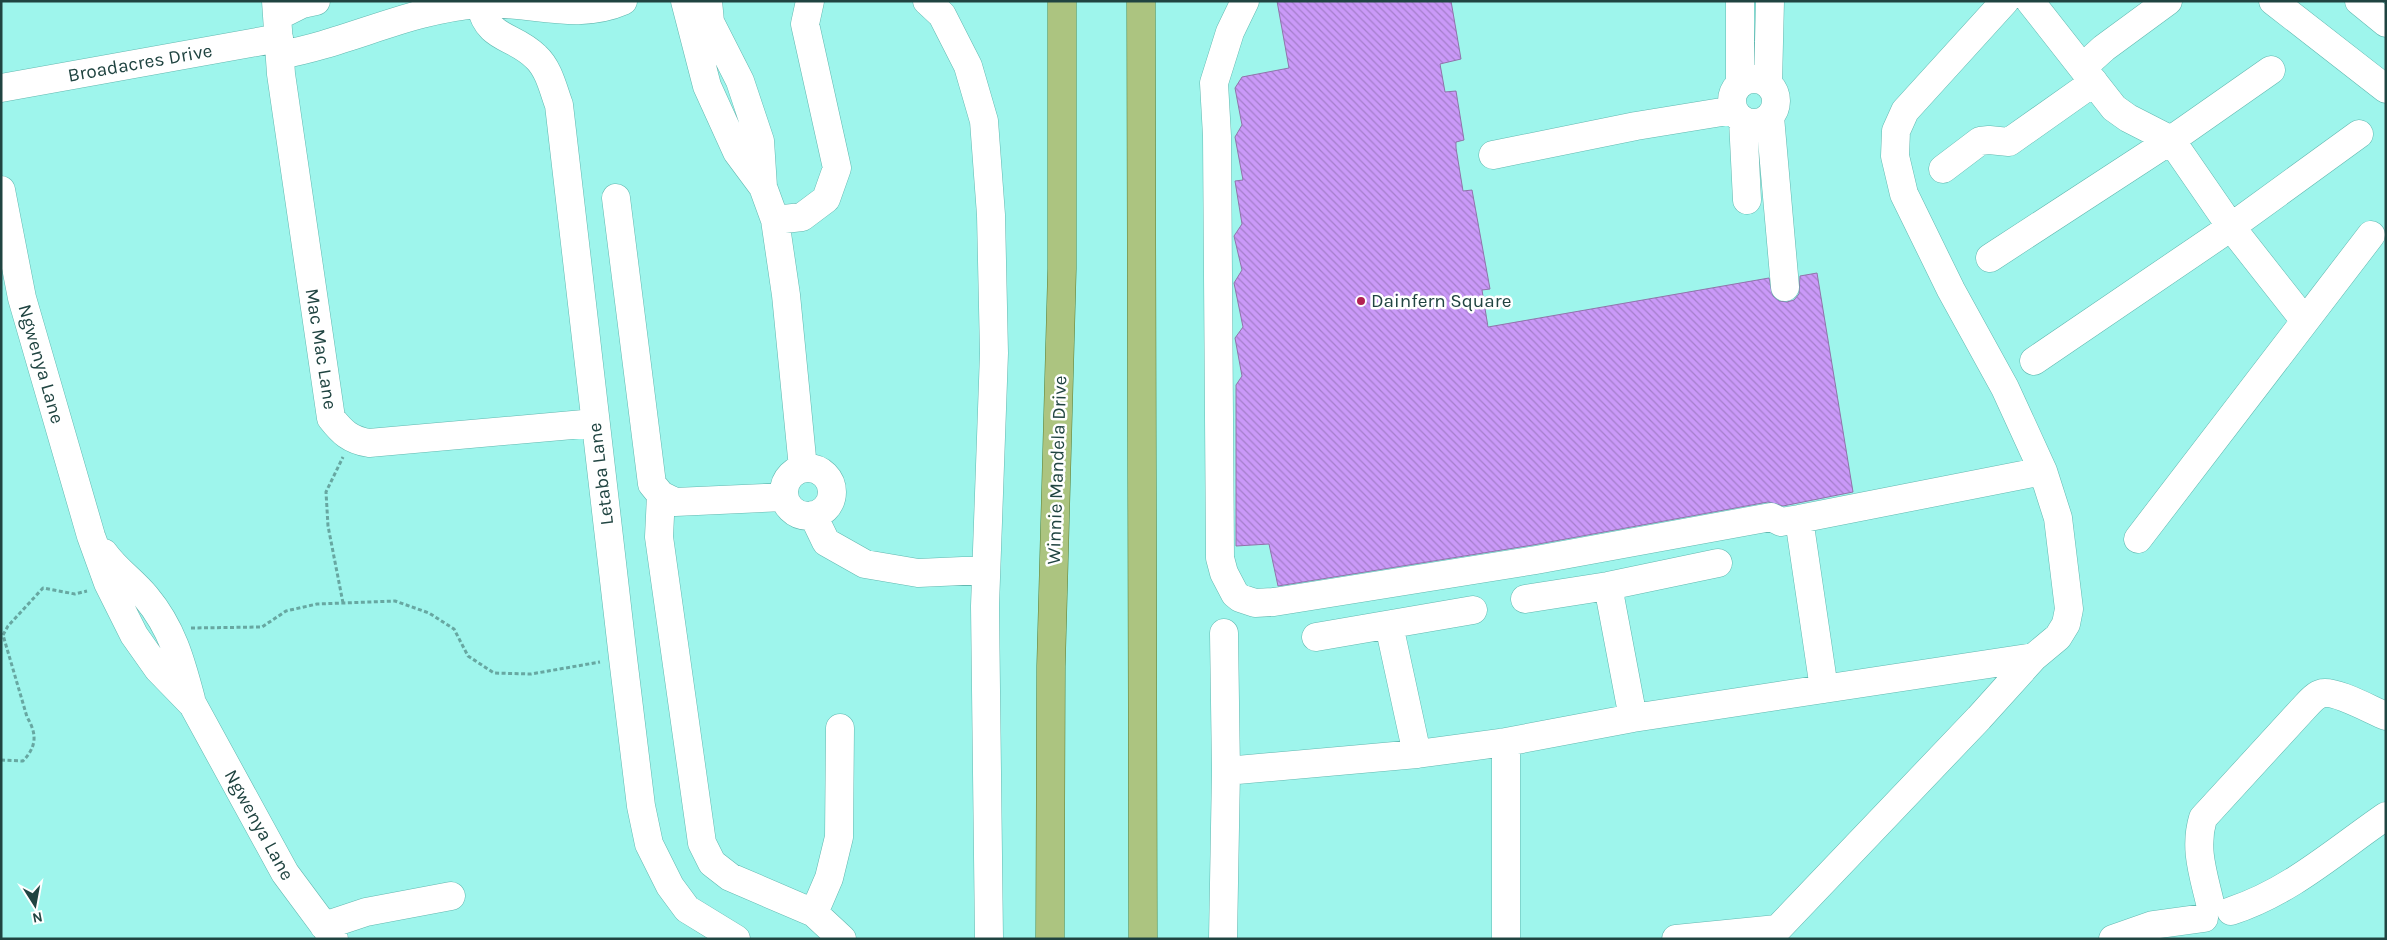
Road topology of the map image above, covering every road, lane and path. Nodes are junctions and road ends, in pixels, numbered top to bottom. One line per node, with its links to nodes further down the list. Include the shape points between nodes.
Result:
1 (316, 1): 20 (street, Broadacres Drive, via 302,4)
2 (623, 1): 18 (street, Broadacres Drive, via 578,12)
3 (685, 1): 34 (street, via 707,86 737,152)
4 (708, 1): 34 (street, via 710,22 740,81 760,141)
5 (810, 1): 38 (street, via 804,24 837,168 826,199 802,216)
6 (926, 1): 56 (street, via 942,15 968,66 984,121 991,215 994,353)
7 (1062, 1): 86 (main road, Winnie Mandela Drive, via 1062,269 1051,666)
8 (1141, 1): 87 (main road)
9 (1246, 1): 52 (street, via 1230,32 1214,84 1220,558 1235,594 1255,603 1287,601 1771,517 1781,522)
10 (1740, 1): 25 (street)
11 (1770, 1): 24 (street)
12 (2005, 1): 48 (street, via 1905,110 1896,131 1894,156 1904,194 1951,290 2005,388)
13 (2030, 1): 23 (street)
14 (2168, 1): 23 (street, via 2104,48)
15 (2274, 1): 27 (street)
16 (2297, 1): 22 (street)
17 (2360, 1): 19 (street)
18 (480, 4): 20 (street, Broadacres Drive, via 428,12 328,45); 45 (street, Letaba Lane, via 482,16 491,28 538,58 549,76 558,106)
19 (2386, 23)
20 (279, 28): 26 (street, Broadacres Drive); 46 (street, Mac Mac Lane, via 280,74 327,399 331,418 347,437)
21 (2271, 70): 31 (street)
22 (2386, 72)
23 (2089, 74): 31 (street, via 2114,108); 33 (street, via 2009,142 1980,141)
24 (1768, 83): 25 (street, via 1754,78); 29 (street, via 1774,89 1777,104)
25 (1740, 84): 28 (street, via 1732,96)
26 (1, 88)
27 (2386, 89)
28 (1738, 115): 29 (street, via 1757,123); 32 (street, via 1636,126); 37 (street)
29 (1770, 117): 42 (street)
30 (2359, 134): 39 (street)
31 (2171, 140): 39 (street); 41 (street)
32 (1493, 155)
33 (1943, 169)
34 (763, 188): 38 (street)
35 (1, 190): 53 (street, Ngwenya Lane, via 22,298)
36 (616, 198): 49 (street, via 652,484)
37 (1747, 200)
38 (775, 220): 47 (street, via 786,295)
39 (2231, 227): 43 (street); 44 (street)
40 (2371, 234): 43 (street)
41 (1990, 258)
42 (1785, 287)
43 (2305, 321): 54 (street)
44 (2034, 360)
45 (595, 423): 46 (street, via 369,443); 67 (street, Letaba Lane)
46 (356, 441): 60 (path, via 341,460 326,492 328,526)
47 (803, 468): 50 (street, via 787,478); 51 (street, via 821,472 831,487 828,505)
48 (2043, 471): 52 (street); 66 (street, via 2058,518 2069,609 2066,624 2058,637)
49 (661, 495): 50 (street, via 675,502); 80 (street, via 659,537 702,843 712,863 730,876)
50 (784, 497): 51 (street, via 794,512)
51 (813, 515): 56 (street, via 826,542 865,564 918,573)
52 (1799, 519): 68 (street)
53 (91, 536): 57 (street, Ngwenya Lane); 63 (street, Ngwenya Lane, via 115,568 145,596)
54 (2138, 539)
55 (1718, 563): 58 (street)
56 (985, 570): 85 (street)
57 (110, 586): 69 (street, Ngwenya Lane, via 134,635 158,669); 75 (path, via 75,594 43,588 5,631 5,647 36,741 23,760)
58 (1608, 586): 59 (street); 71 (street)
59 (1525, 599)
60 (343, 603): 63 (path, via 317,604 286,611 262,627); 67 (path, via 395,601 429,613 454,629 468,656 494,673 531,674)
61 (1473, 610): 62 (street)
62 (1389, 625): 65 (street); 74 (street)
63 (168, 628): 69 (street, Ngwenya Lane)
64 (1224, 633): 76 (street)
65 (1316, 637)
66 (2034, 657): 68 (street); 82 (street)
67 (623, 658): 83 (street, Letaba Lane, via 641,806 649,844 670,886 687,909)
68 (1824, 689): 71 (street)
69 (193, 705): 81 (street, Ngwenya Lane, via 285,872)
70 (2386, 716): 79 (street, via 2334,694 2316,696 2203,818 2198,853)
71 (1633, 718): 73 (street)
72 (840, 728): 80 (street, via 839,837 829,878)
73 (1506, 742): 74 (street); 89 (street)
74 (1417, 754): 76 (street)
75 (1, 760)
76 (1226, 771): 88 (street)
77 (2386, 816): 79 (street, via 2280,891 2255,903)
78 (451, 896): 81 (street, via 366,912)
79 (2215, 911): 91 (street, via 2153,924)
80 (814, 913): 84 (street)
81 (329, 932)
82 (1772, 934): 90 (street)
83 (736, 939)
84 (842, 939)
85 (989, 939)
86 (1050, 939)
87 (1143, 939)
88 (1223, 939)
89 (1506, 939)
90 (1676, 939)
91 (2113, 939)

